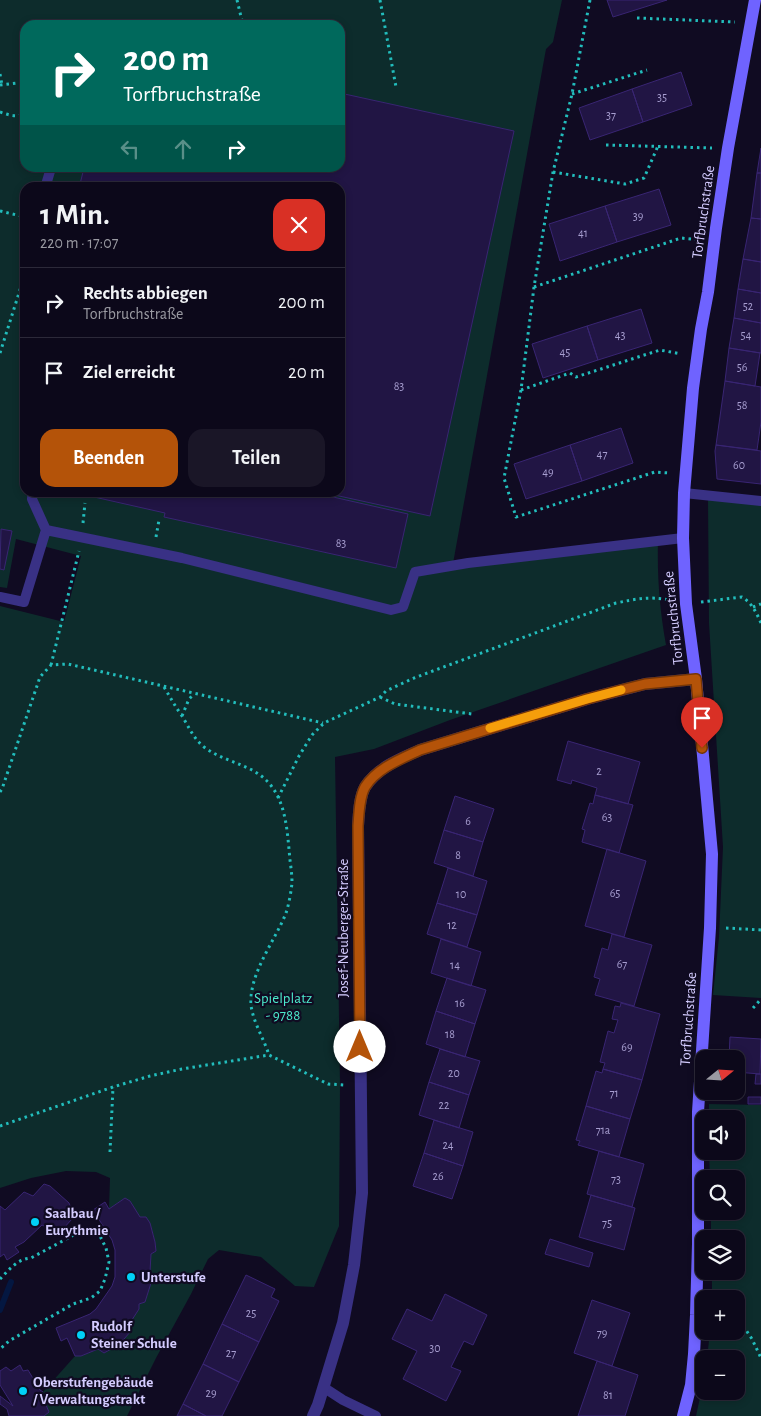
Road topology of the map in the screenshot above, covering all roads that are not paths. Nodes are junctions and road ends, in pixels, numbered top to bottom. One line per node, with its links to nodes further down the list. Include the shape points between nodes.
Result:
1 (754, 0): 2 (main road, Torfbruchstraße, via 701,329)
2 (684, 492): 4 (lane); 6 (main road, Torfbruchstraße)
3 (32, 497): 5 (lane)
4 (761, 500)
5 (46, 530): 6 (lane, via 182,558 391,610 403,607 415,572); 7 (lane, via 24,602)
6 (683, 538): 8 (main road, Torfbruchstraße, via 686,604)
7 (0, 597)
8 (696, 679): 9 (street, Josef-Neuberger-Straße, via 645,684 420,750 385,768 365,788 358,826 362,1193 343,1323); 12 (main road, Torfbruchstraße, via 712,854 698,1112 696,1316 691,1385)
9 (323, 1387): 10 (street, Josef-Neuberger-Straße); 11 (lane)
10 (313, 1416)
11 (376, 1416)
12 (683, 1416)

